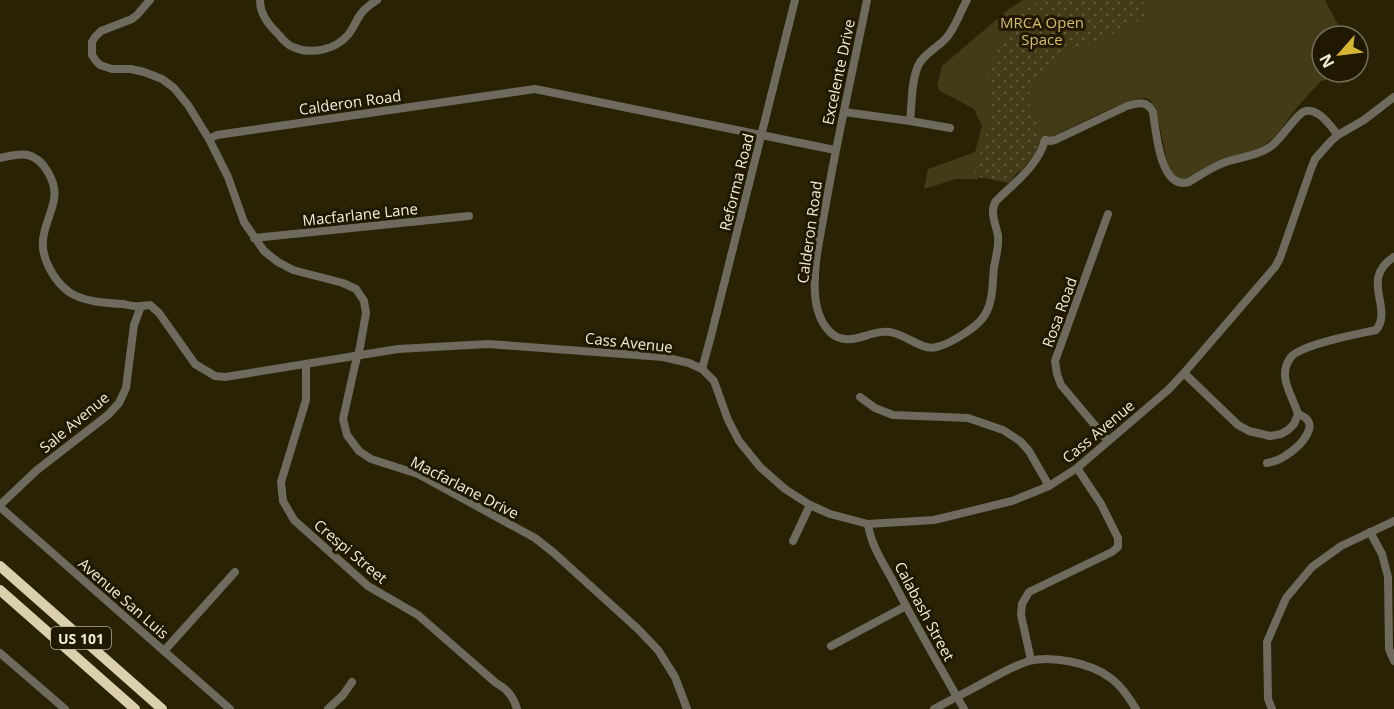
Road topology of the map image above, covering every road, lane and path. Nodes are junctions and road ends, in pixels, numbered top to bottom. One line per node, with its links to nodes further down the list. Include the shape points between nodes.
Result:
1 (150, 0): 13 (street, Macfarlane Drive, via 132,19 94,37 92,55 100,65 162,79 188,105)
2 (260, 0): 3 (street, via 263,16 288,44 312,51 341,43 360,14)
3 (377, 0)
4 (795, 0): 11 (street, Reforma Road)
5 (867, 0): 8 (street, Excelente Drive)
6 (967, 0): 9 (street, via 952,30 918,64)
7 (1394, 98): 12 (street, Cass Avenue)
8 (844, 112): 9 (street); 14 (street, Excelente Drive)
9 (910, 121): 10 (street)
10 (950, 128)
11 (761, 134): 13 (street, Calderon Road, via 535,89); 14 (street, Calderon Road); 23 (street, Reforma Road)
12 (1338, 135): 14 (street, Calderon Road, via 1320,115 1303,111 1271,146 1225,162 1184,184 1172,179 1162,160 1153,112 1146,103 1126,106 1055,140 1045,140 1029,168 993,205 998,246 992,297 983,318 974,327 932,348 881,331 841,339 830,332 817,311 815,270); 24 (street, Cass Avenue, via 1315,159 1275,267)
13 (209, 139): 18 (street, Macfarlane Drive)
14 (835, 150)
15 (0, 158): 20 (street, Cass Avenue, via 29,155 47,170 55,197 42,242 59,282 82,298)
16 (1108, 214): 27 (street, Rosa Road, via 1055,361 1061,385)
17 (469, 216): 18 (street, Macfarlane Lane)
18 (254, 238): 21 (street, Macfarlane Drive, via 264,251 293,270 356,289 366,313)
19 (1394, 257): 26 (street, via 1381,269 1379,277 1387,313 1382,325 1376,330 1313,346 1291,357 1284,376)
20 (141, 306): 22 (street, Cass Avenue, via 150,305 195,364 215,376); 32 (street, Sale Avenue, via 134,325 126,388 119,403)
21 (358, 356): 22 (street, Cass Avenue); 23 (street, Cass Avenue, via 398,349 488,344 663,357); 54 (street, Macfarlane Drive, via 343,419 347,435 359,451 371,459 418,474 535,538 658,650 675,677)
22 (306, 364): 48 (street, Crespi Street, via 306,400 281,482 283,501 294,520 368,586 418,615 504,688)
23 (702, 369): 31 (street, Cass Avenue, via 714,381 739,441 760,467)
24 (1184, 373): 26 (street, via 1249,431 1281,434 1294,424); 27 (street, Cass Avenue)
25 (860, 397): 30 (street, via 893,415 968,418 1003,430 1029,451)
26 (1298, 414): 28 (street, via 1308,421 1307,436 1288,454)
27 (1108, 441): 29 (street, Cass Avenue)
28 (1267, 463)
29 (1077, 468): 30 (street, Cass Avenue); 44 (street, via 1101,504 1118,538 1118,547 1029,592 1021,615)
30 (1049, 486): 34 (street, Cass Avenue, via 1012,501 934,520)
31 (810, 505): 34 (street, Cass Avenue); 36 (street)
32 (0, 506): 42 (street, Avenue San Luis)
33 (1394, 521): 35 (street)
34 (868, 524): 40 (street, Calabash Street, via 870,537)
35 (1370, 532): 45 (street, via 1388,577 1389,649); 58 (street, via 1312,567 1286,598 1267,642 1268,699)
36 (794, 541)
37 (0, 566): 51 (highway, US 101)
38 (235, 572): 42 (street)
39 (0, 590): 50 (highway, US 101)
40 (906, 606): 41 (street); 47 (street, Calabash Street)
41 (831, 646)
42 (164, 651): 52 (street, Avenue San Luis)
43 (0, 652): 49 (street)
44 (1031, 660): 47 (street); 57 (street, via 1060,660 1093,669 1110,677)
45 (1394, 661)
46 (352, 682): 53 (street)
47 (957, 697): 55 (street); 56 (street, Calabash Street)
48 (516, 707)
49 (65, 709)
50 (135, 709)
51 (162, 709)
52 (230, 709)
53 (328, 709)
54 (687, 709)
55 (934, 709)
56 (964, 709)
57 (1136, 709)
58 (1272, 709)

